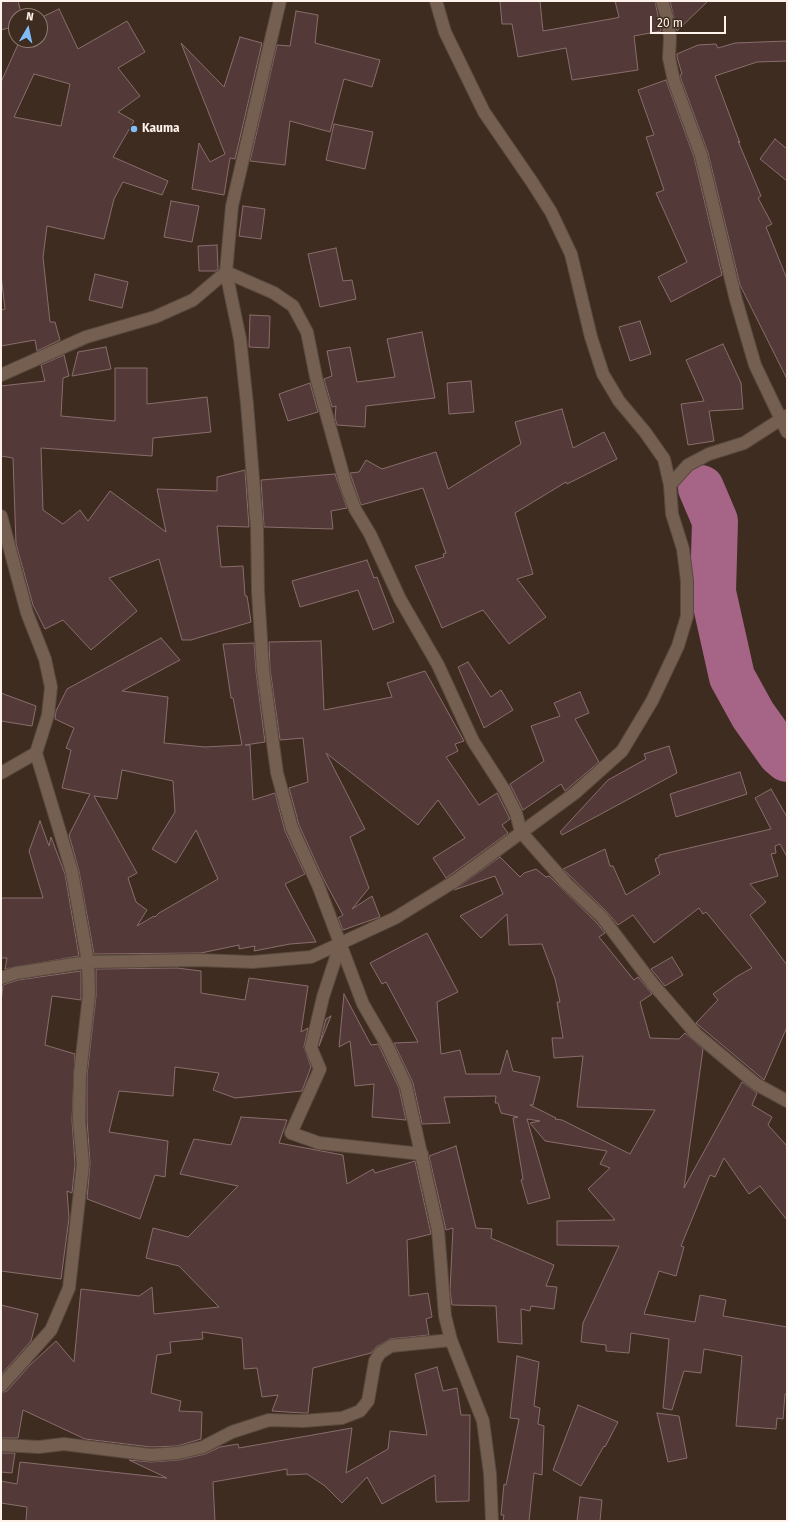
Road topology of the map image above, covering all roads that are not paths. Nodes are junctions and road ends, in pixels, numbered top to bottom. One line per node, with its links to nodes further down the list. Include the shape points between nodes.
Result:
1 (280, 1): 4 (street, via 232,206)
2 (436, 1): 8 (street, via 445,32 484,112 551,212 571,254 591,337 604,374 619,401 664,459)
3 (662, 1): 6 (street, via 670,36 669,58 674,81 701,154 736,300 755,365)
4 (226, 272): 5 (street, via 193,300 155,318 86,337); 12 (street, via 274,293 293,306 307,332 316,377 355,509 370,534 400,599 438,665 473,740 516,812); 13 (street, via 241,346 257,528 263,670 277,773 292,828)
5 (1, 375)
6 (784, 418): 7 (street); 8 (street, via 744,443 709,454 688,465)
7 (787, 432)
8 (670, 485): 12 (street, via 672,514 683,549 687,581 687,616 678,646 652,701 622,751 575,792)
9 (1, 516): 10 (street, via 28,613 45,659 51,687 48,716)
10 (36, 753): 11 (street); 14 (street, via 72,872)
11 (3, 769)
12 (520, 832): 13 (street, via 455,881 395,918); 16 (street, via 566,883 602,917 652,983 696,1034 756,1084)
13 (341, 942): 14 (street, via 311,958 252,962); 17 (street, via 363,1004 388,1047 406,1086); 17 (street, via 323,996 311,1048 320,1069 291,1133 319,1143)
14 (88, 962): 15 (street); 19 (street, via 90,994 80,1074 79,1120 83,1164 69,1288 51,1330)
15 (1, 978)
16 (787, 1101)
17 (422, 1154): 18 (street, via 438,1230 445,1316)
18 (451, 1340): 20 (street, via 391,1346 380,1353 375,1361 368,1401 360,1411 342,1418 269,1420 232,1432 203,1447 178,1453 151,1455 64,1444 39,1448); 21 (street, via 484,1421)
19 (1, 1386)
20 (1, 1446)
21 (492, 1521)

